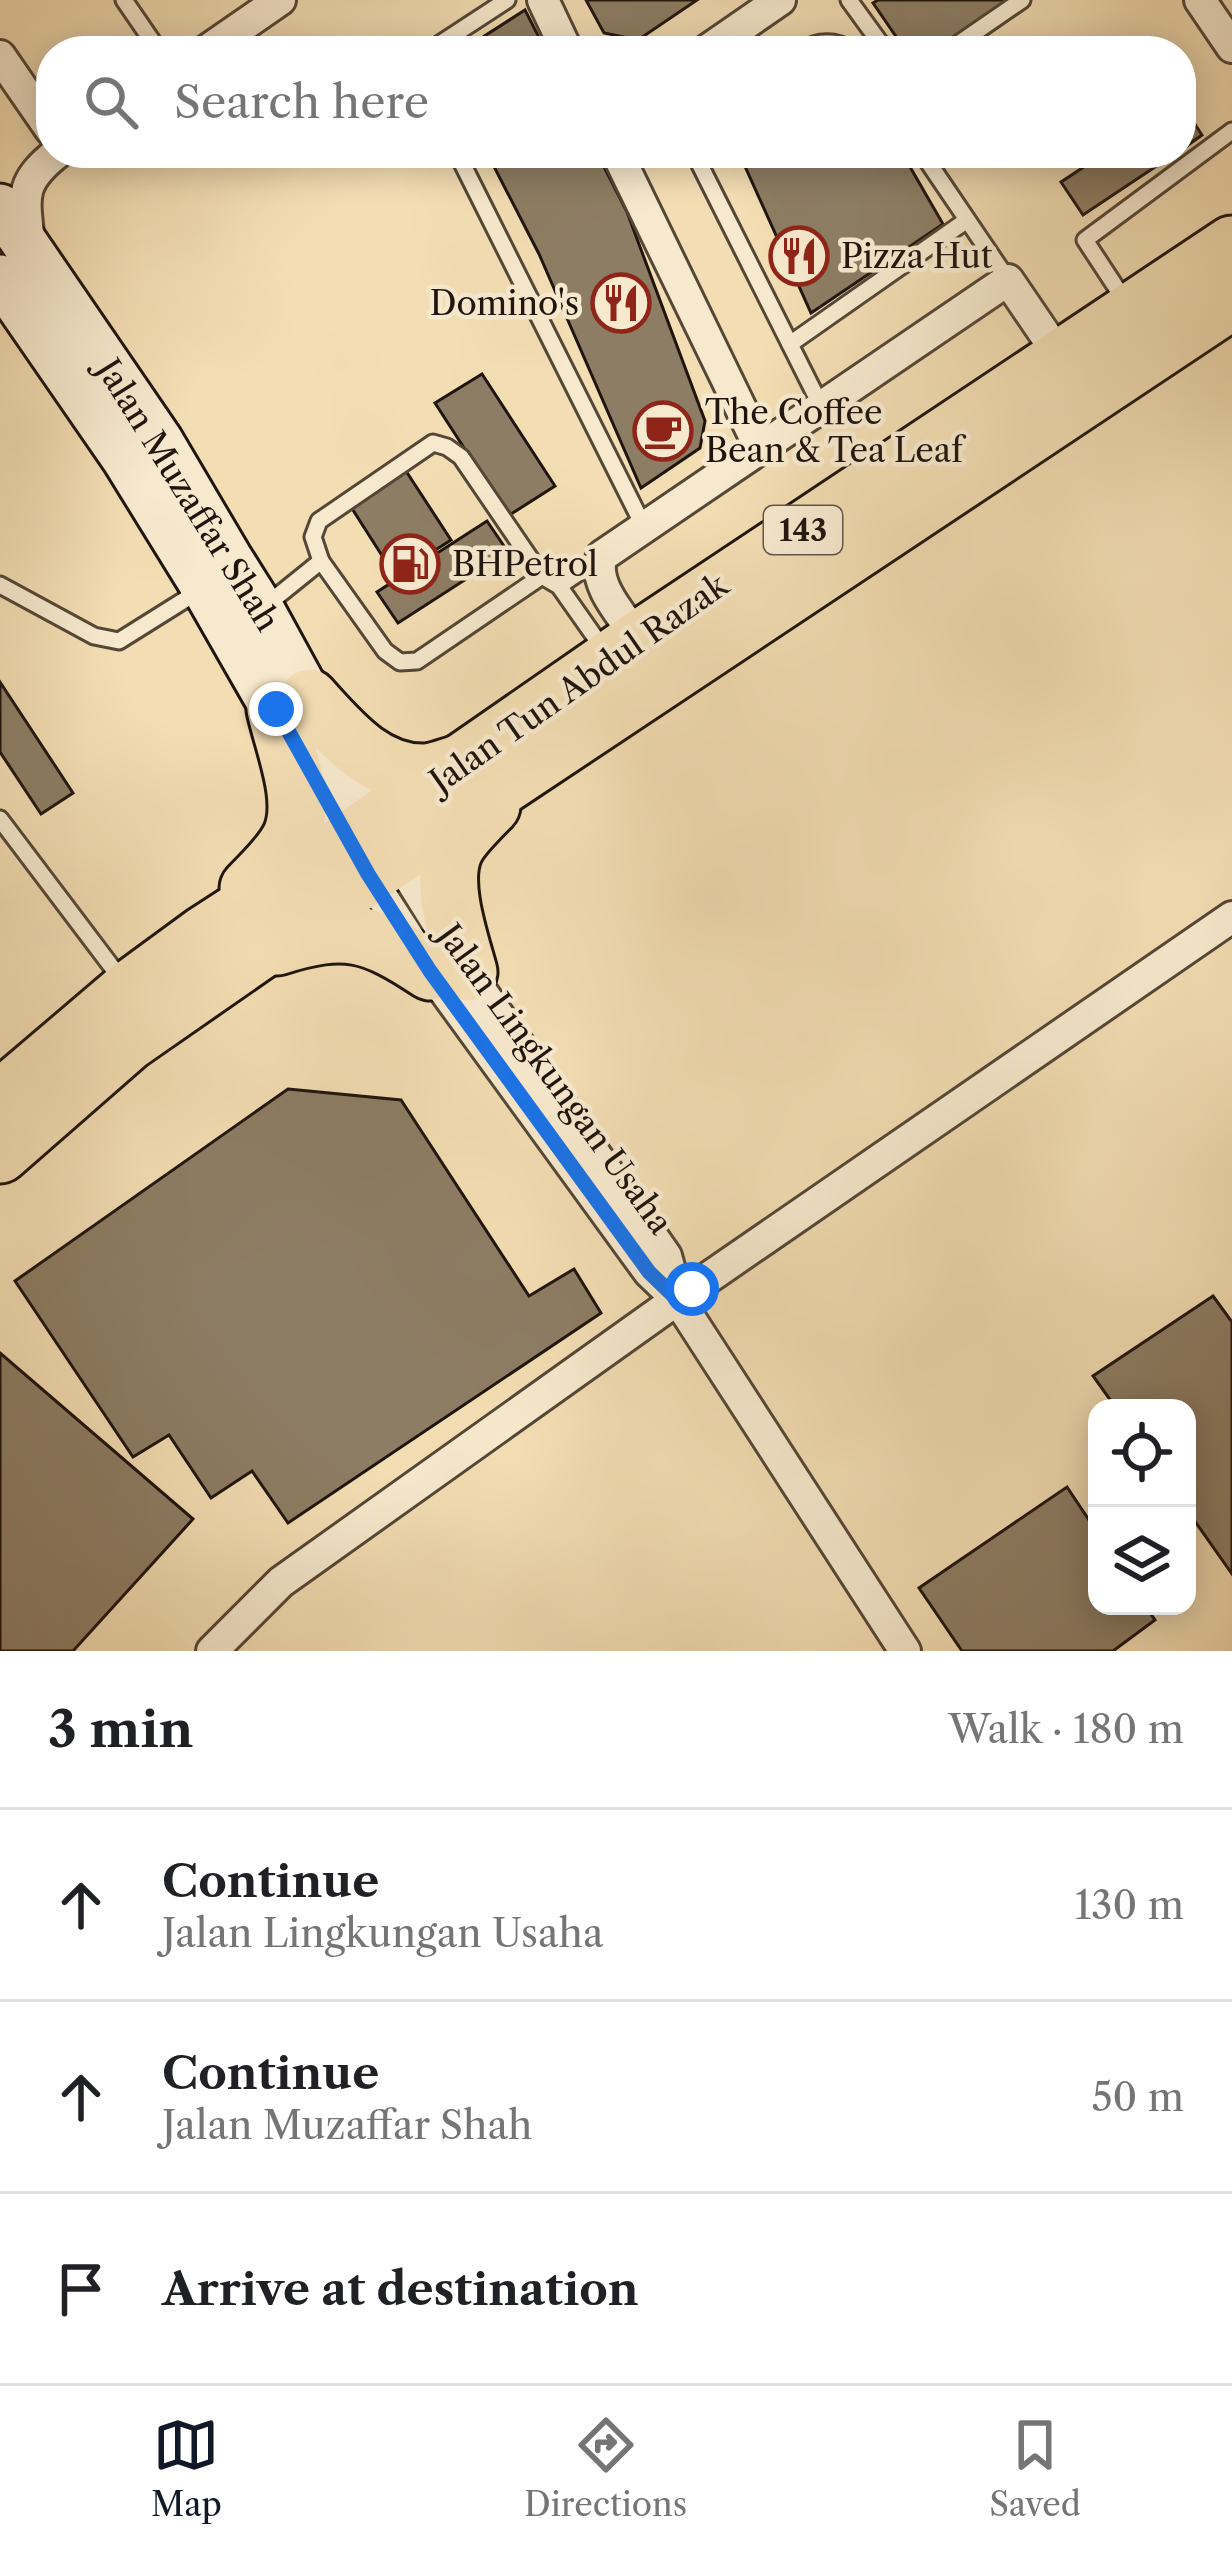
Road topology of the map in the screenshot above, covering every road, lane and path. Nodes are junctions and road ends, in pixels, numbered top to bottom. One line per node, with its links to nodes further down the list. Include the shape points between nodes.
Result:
1 (124, 0): 9 (lane)
2 (280, 0): 10 (street)
3 (508, 0): 11 (lane)
4 (543, 0): 12 (street)
5 (780, 0): 13 (street)
6 (849, 0): 14 (lane)
7 (1022, 0): 15 (lane)
8 (1210, 4): 16 (street)
9 (149, 36)
10 (228, 36)
11 (452, 36)
12 (560, 36)
13 (728, 36)
14 (875, 36)
15 (970, 36)
16 (1232, 47)
17 (0, 56): 18 (street)
18 (36, 108)
19 (1232, 131): 20 (lane)
20 (1196, 158)
21 (39, 168): 30 (street, via 28,185)
22 (464, 168): 38 (lane)
23 (624, 168): 37 (street)
24 (702, 168): 34 (lane)
25 (932, 168): 28 (lane)
26 (1183, 168): 33 (lane, via 1085,241)
27 (0, 207): 30 (main road, Jalan Muzaffar Shah)
28 (967, 220): 31 (lane); 34 (lane)
29 (1232, 245): 33 (highway, Jalan Tun Abdul Razak / 143)
30 (15, 263): 44 (main road, Jalan Muzaffar Shah); 45 (main road, Jalan Muzaffar Shah, via 160,441)
31 (1008, 280): 35 (street); 36 (street)
32 (1232, 300): 48 (highway, Jalan Tun Abdul Razak / 143)
33 (1132, 311): 35 (highway, Jalan Tun Abdul Razak / 143)
34 (790, 344): 36 (lane)
35 (1061, 358): 46 (highway, Jalan Tun Abdul Razak / 143)
36 (821, 406): 37 (street)
37 (760, 448): 38 (street)
38 (644, 527): 39 (street)
39 (602, 556): 43 (lane); 46 (street, via 600,580)
40 (321, 561): 41 (lane, via 400,662 417,661); 41 (lane, via 313,537 319,521 433,443 460,457); 45 (lane)
41 (542, 576): 43 (lane)
42 (0, 585): 44 (lane, via 94,636 119,641)
43 (559, 586): 46 (lane)
44 (204, 587): 47 (main road, Jalan Muzaffar Shah)
45 (261, 609): 47 (main road, Jalan Muzaffar Shah)
46 (625, 650): 49 (highway, Jalan Tun Abdul Razak / 143)
47 (292, 704): 49 (highway, via 398,770 427,773); 51 (main road, Jalan Muzaffar Shah); 53 (highway, via 292,836)
48 (544, 759): 51 (highway, Jalan Tun Abdul Razak / 143); 55 (highway, via 454,850)
49 (464, 763): 51 (highway, Jalan Tun Abdul Razak / 143)
50 (0, 819): 56 (lane)
51 (373, 848): 53 (highway, Jalan Tun Abdul Razak / 143); 54 (highway, Jalan Tun Abdul Razak / 143); 55 (street, Jalan Lingkungan Usaha)
52 (1232, 917): 59 (street)
53 (204, 934): 56 (highway, Jalan Tun Abdul Razak / 143)
54 (257, 952): 55 (highway, via 343,933); 58 (highway, Jalan Tun Abdul Razak / 143, via 128,1042)
55 (449, 971): 59 (street, Jalan Lingkungan Usaha, via 649,1272)
56 (129, 990): 57 (highway, Jalan Tun Abdul Razak / 143)
57 (0, 1100)
58 (0, 1154)
59 (678, 1300): 60 (street, via 281,1582); 61 (street, Jalan Lingkungan Usaha)
60 (212, 1651)
61 (905, 1651)

